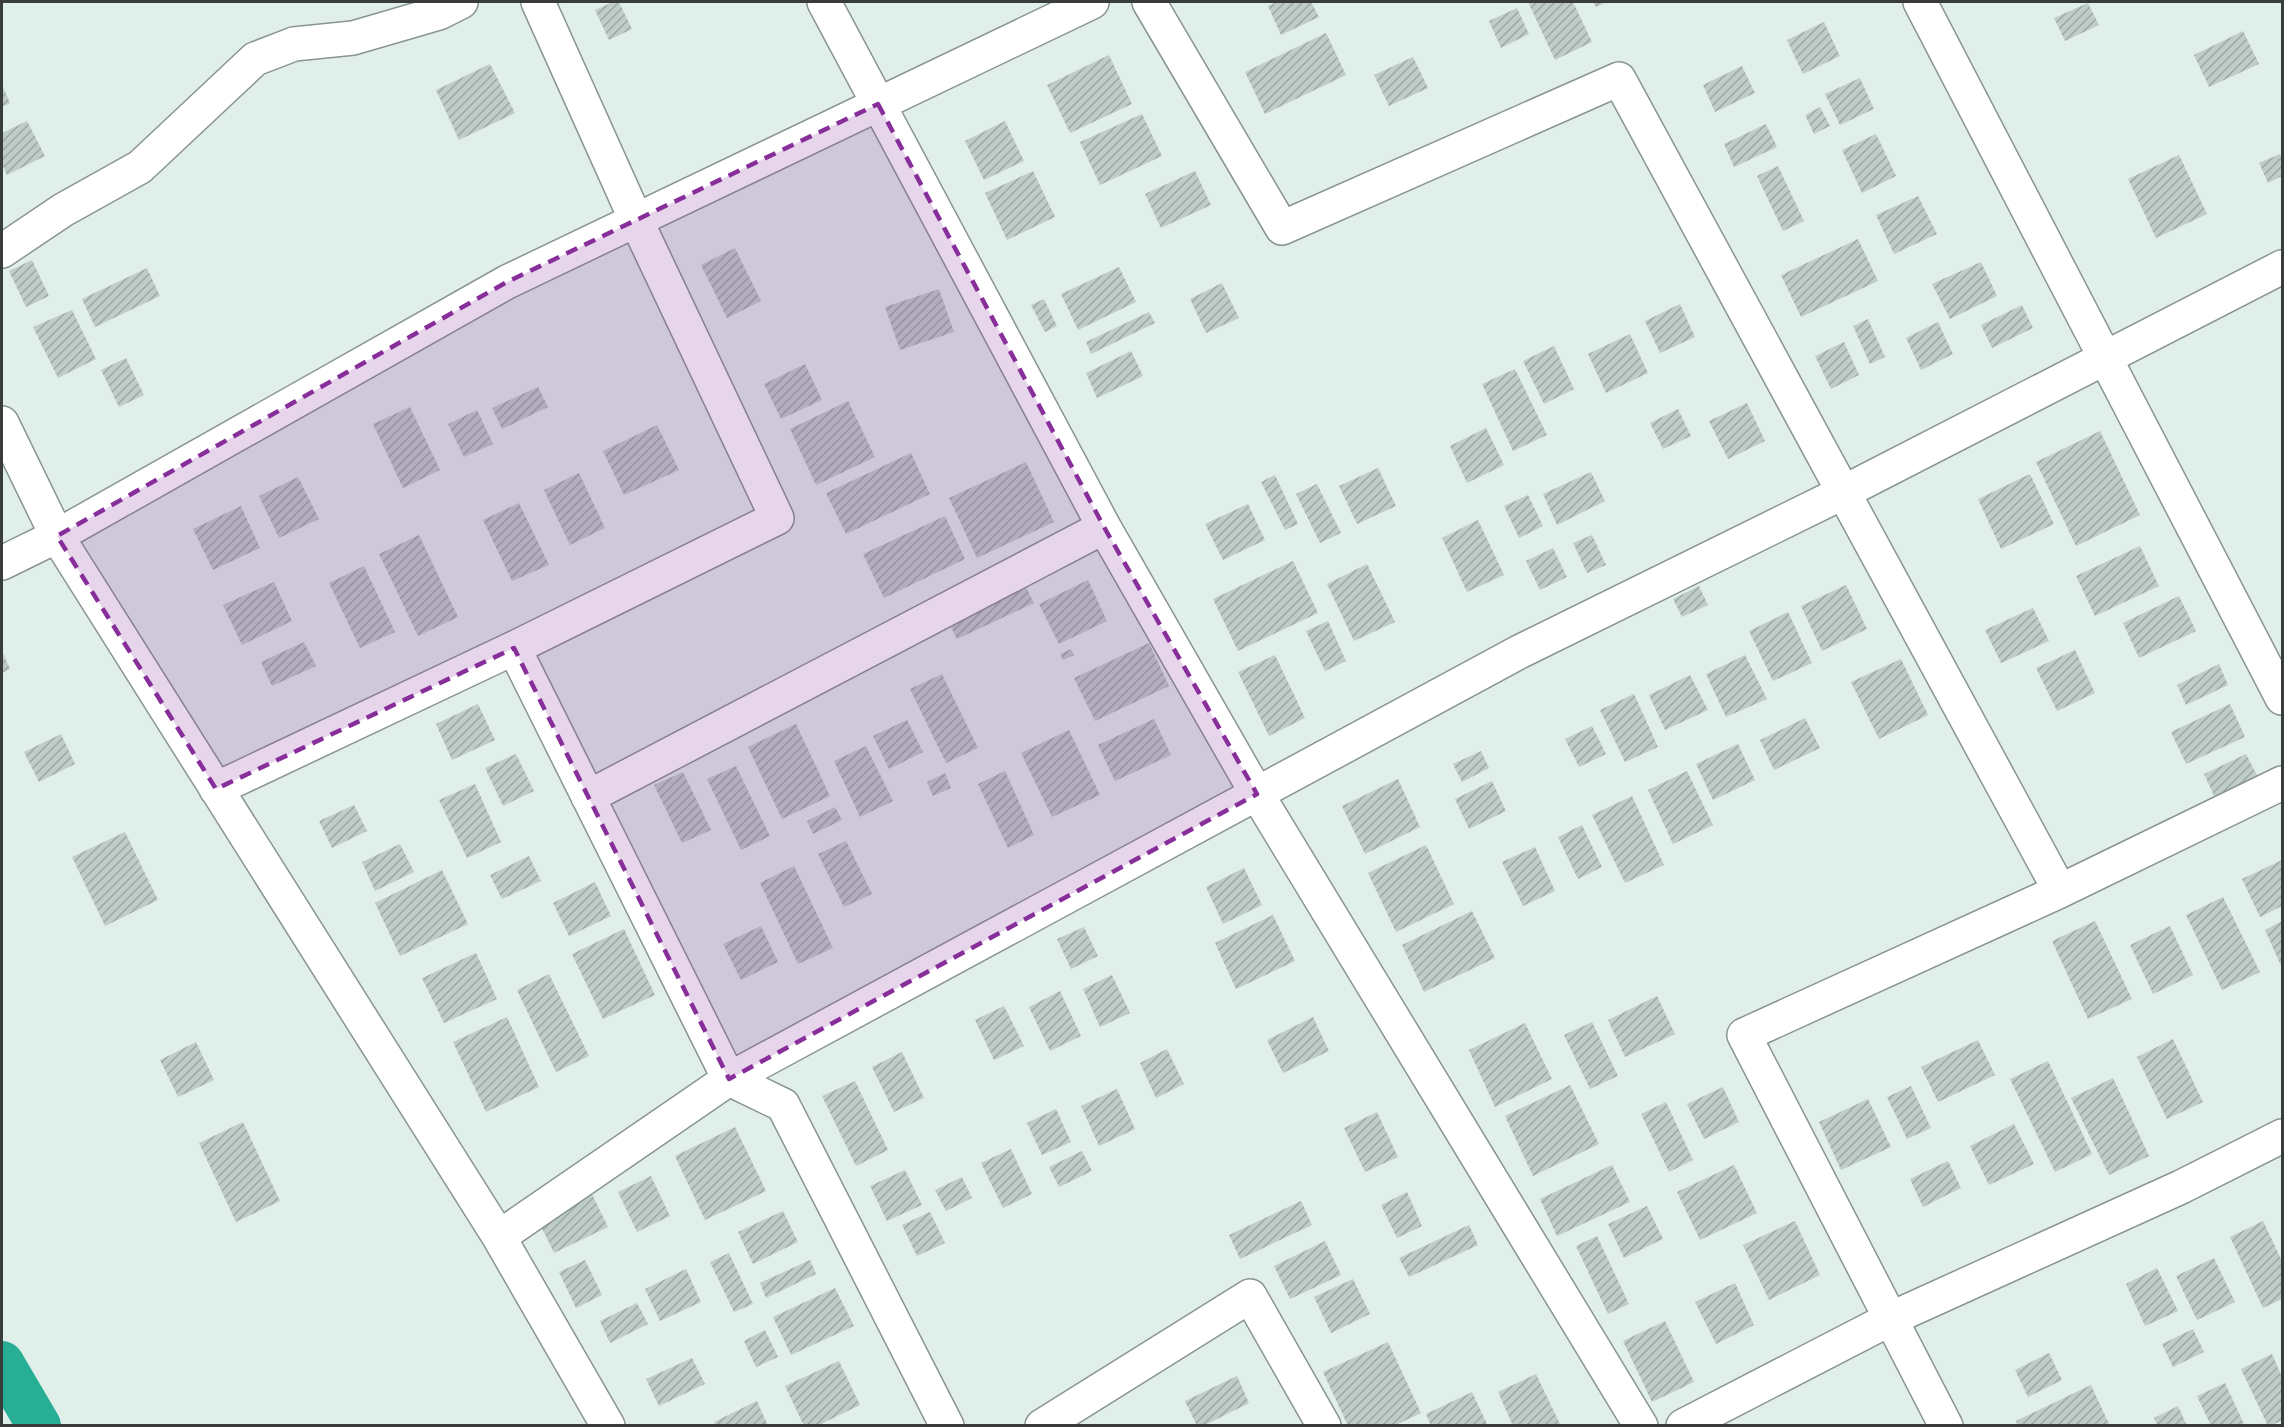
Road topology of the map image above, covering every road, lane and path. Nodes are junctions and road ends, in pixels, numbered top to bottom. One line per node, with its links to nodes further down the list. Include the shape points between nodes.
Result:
1 (461, 2): 9 (street, via 439,13 353,38 294,44 255,59 140,167 63,210)
2 (538, 2): 8 (street)
3 (824, 2): 7 (street)
4 (1092, 2): 7 (street)
5 (1149, 2): 13 (street, via 1282,228 1619,79)
6 (1920, 2): 11 (street)
7 (878, 104): 8 (street); 14 (street)
8 (636, 220): 15 (street, via 507,282); 17 (street, via 777,518)
9 (2, 251)
10 (2283, 267): 11 (street)
11 (2105, 358): 13 (street); 18 (street)
12 (2, 423): 15 (street)
13 (1844, 492): 21 (street, via 1519,652); 23 (street)
14 (1104, 527): 21 (street); 22 (street)
15 (57, 536): 16 (street); 20 (street)
16 (2, 563)
17 (514, 648): 20 (street); 22 (street)
18 (2283, 698)
19 (2283, 783): 23 (street)
20 (216, 789): 26 (street)
21 (1257, 794): 24 (street); 32 (street)
22 (588, 797): 24 (street)
23 (2060, 891): 27 (street, via 1744,1035)
24 (729, 1079): 26 (street); 29 (street, via 783,1105)
25 (2283, 1136): 27 (street, via 2181,1187)
26 (499, 1238): 28 (street)
27 (1890, 1319): 33 (street); 34 (street)
28 (608, 1425)
29 (947, 1425)
30 (1042, 1425): 31 (street, via 1250,1296)
31 (1324, 1425)
32 (1641, 1425)
33 (1683, 1425)
34 (1946, 1425)

